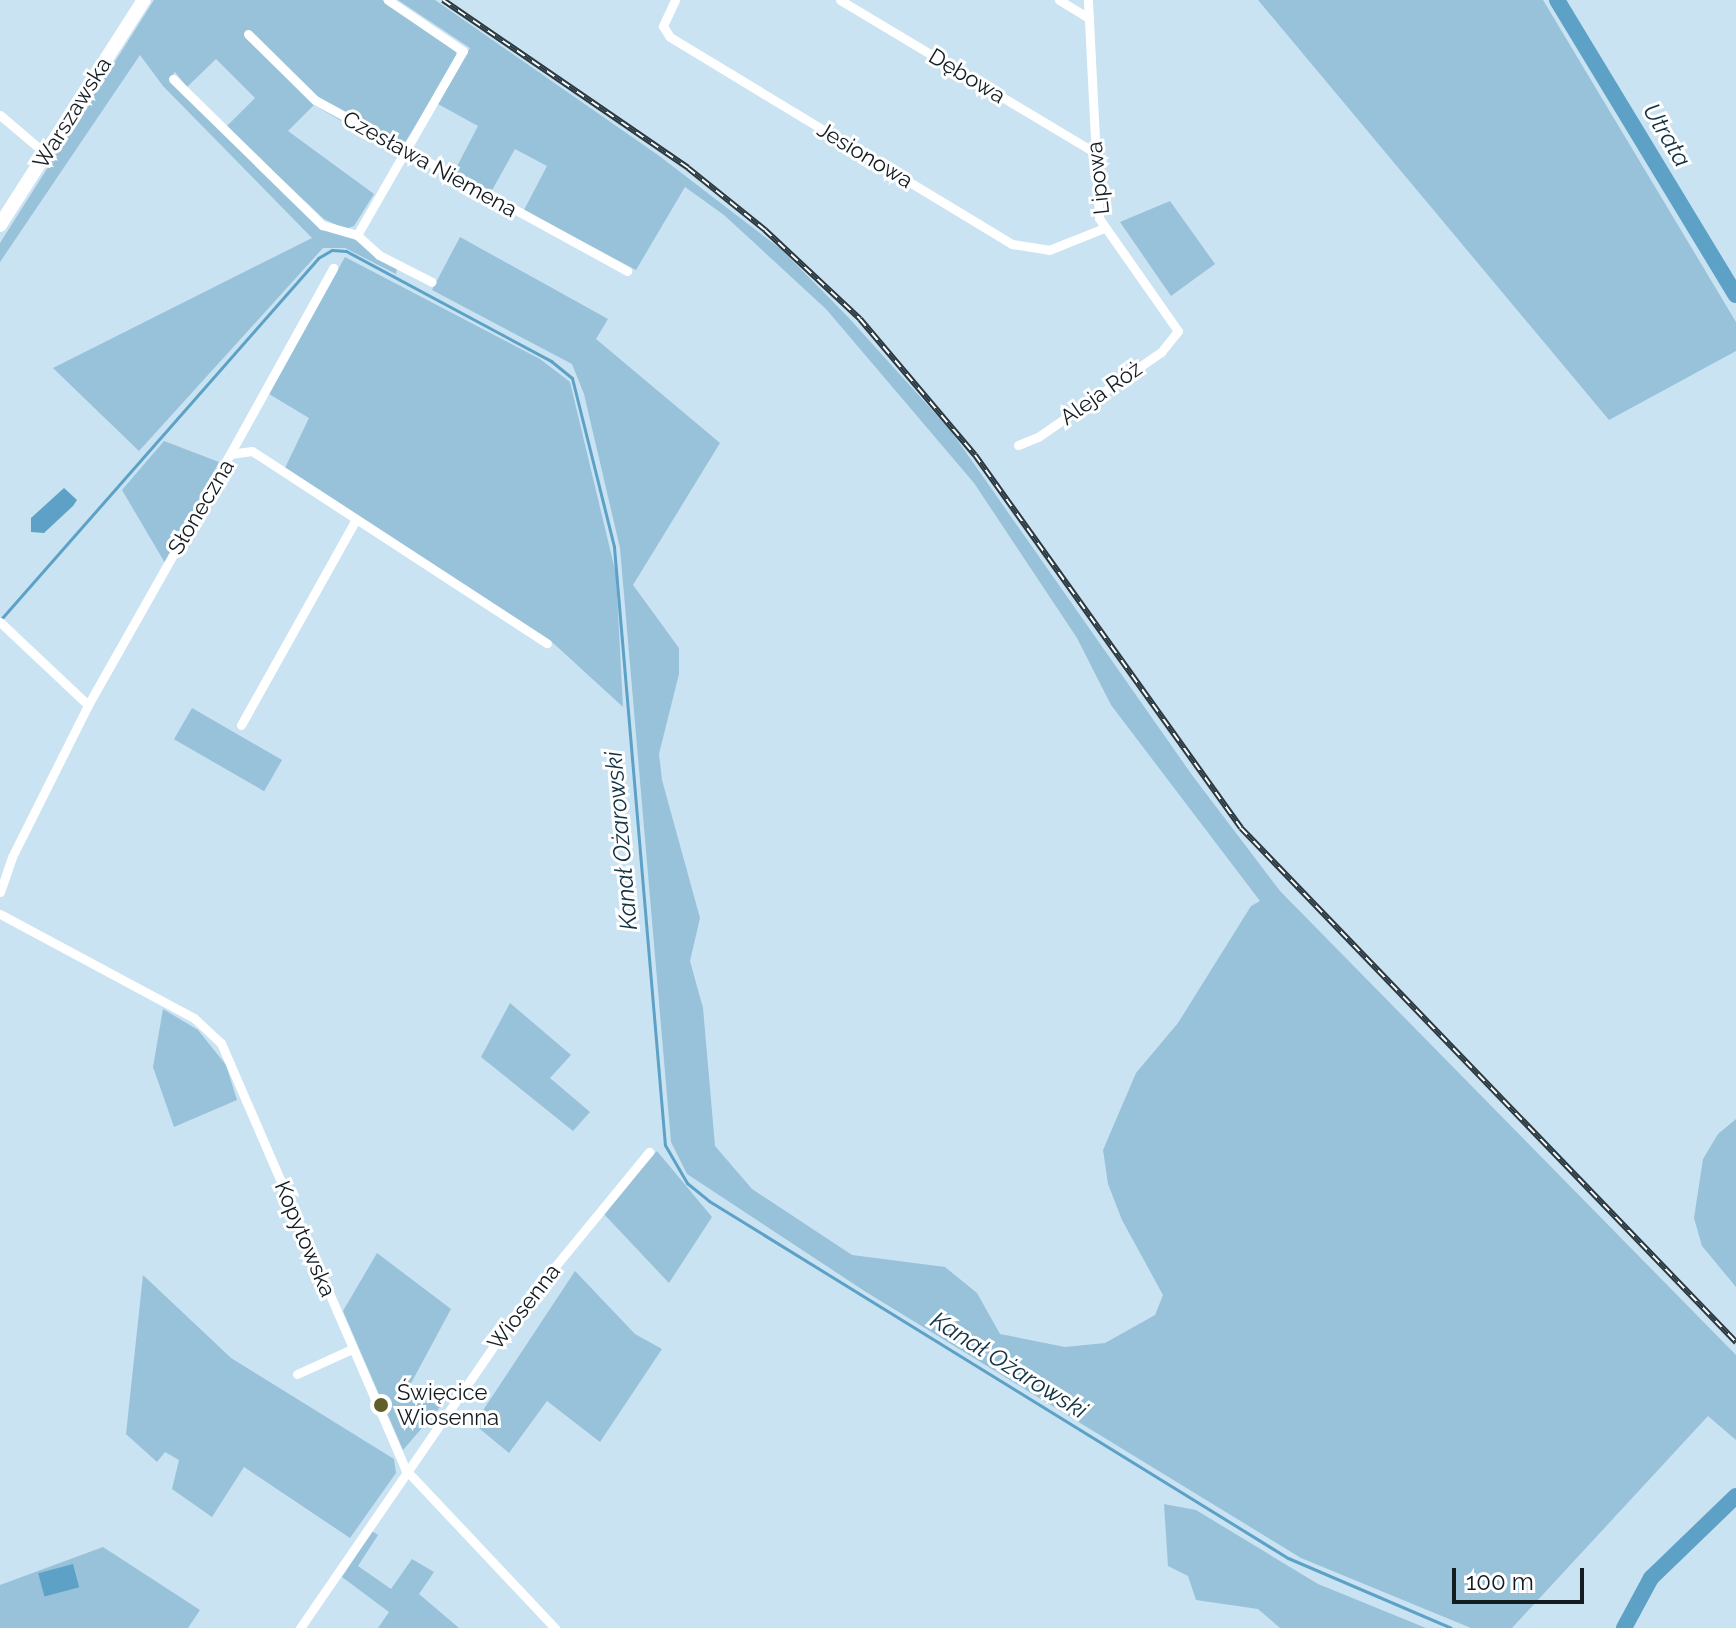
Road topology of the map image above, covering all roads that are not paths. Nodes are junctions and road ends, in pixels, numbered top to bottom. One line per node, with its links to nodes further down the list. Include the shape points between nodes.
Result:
1 (144, 0): 13 (main road, Warszawska)
2 (388, 0): 11 (street, via 463,51)
3 (675, 0): 15 (street, Jesionowa, via 663,26 670,37 1012,244 1049,250)
4 (840, 0): 12 (street, Dębowa)
5 (1059, 0): 7 (street)
6 (1088, 0): 7 (street, Lipowa)
7 (1089, 18): 12 (street, Lipowa)
8 (248, 34): 11 (street, Czesława Niemena, via 315,100)
9 (173, 79): 16 (street, via 322,225)
10 (0, 115): 13 (street)
11 (405, 152): 16 (street); 18 (street, Czesława Niemena)
12 (1094, 152): 15 (street, Lipowa)
13 (46, 154): 14 (main road, Warszawska)
14 (0, 225)
15 (1104, 228): 20 (street, Lipowa)
16 (357, 235): 19 (street, via 379,255)
17 (333, 268): 22 (street)
18 (627, 271)
19 (432, 282)
20 (1178, 331): 21 (street, Aleja Róż, via 1161,352 1038,437)
21 (1018, 445)
22 (230, 454): 23 (street, Słoneczna, via 252,451); 26 (street, Słoneczna)
23 (356, 519): 25 (street, Słoneczna); 27 (street)
24 (0, 622): 26 (street)
25 (547, 643)
26 (88, 705): 28 (street, Słoneczna, via 12,857)
27 (241, 725)
28 (0, 892)
29 (0, 914): 31 (street, Kopytowska, via 194,1018 221,1043)
30 (649, 1152): 33 (street, Wiosenna, via 516,1314)
31 (352, 1349): 32 (street); 33 (street, Kopytowska)
32 (297, 1374)
33 (405, 1469): 34 (street, Wiosenna); 35 (street, Kopytowska)
34 (300, 1628)
35 (555, 1628)

